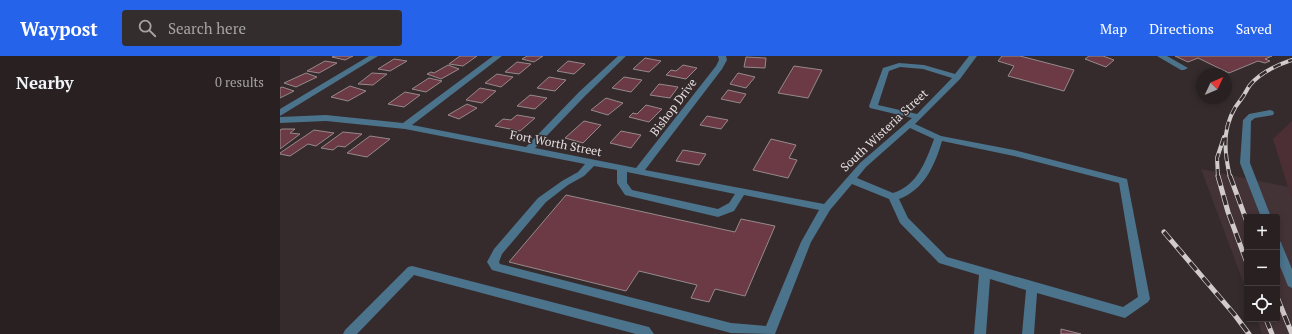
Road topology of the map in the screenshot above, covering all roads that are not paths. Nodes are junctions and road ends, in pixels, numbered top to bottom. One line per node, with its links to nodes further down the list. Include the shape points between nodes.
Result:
1 (374, 56): 9 (street)
2 (498, 56): 14 (street)
3 (622, 56): 16 (street)
4 (722, 56): 19 (street, Bishop Drive, via 723,60 719,67)
5 (972, 56): 8 (street, South Wisteria Street)
6 (1161, 56): 7 (street)
7 (1184, 68)
8 (957, 76): 11 (street, South Wisteria Street); 11 (street, via 924,67 899,65 886,70 873,106)
9 (280, 113)
10 (1270, 113): 24 (street, via 1252,116 1247,120 1245,150 1245,163)
11 (918, 118): 13 (street, South Wisteria Street)
12 (280, 120): 14 (street, Fort Worth Street, via 326,118)
13 (910, 124): 15 (street); 20 (street, South Wisteria Street)
14 (405, 126): 16 (street, Fort Worth Street)
15 (939, 138): 22 (street, via 919,180 907,192); 28 (street, via 1014,153 1124,181 1144,299 1125,313)
16 (528, 150): 17 (street, Fort Worth Street)
17 (592, 162): 18 (street, Fort Worth Street); 29 (street, via 581,174 542,200 498,252 493,262 496,267 731,328)
18 (622, 168): 19 (street, Fort Worth Street); 21 (street, via 622,183 629,193 718,212 735,205)
19 (639, 172): 21 (street, Fort Worth Street)
20 (850, 179): 22 (street); 23 (street, South Wisteria Street)
21 (742, 191): 23 (street, Fort Worth Street)
22 (893, 197): 26 (street, via 904,220 943,260)
23 (826, 208): 29 (street, South Wisteria Street, via 806,242)
24 (1265, 214)
25 (1279, 250): 27 (street)
26 (985, 273): 28 (street); 32 (street)
27 (1292, 283)
28 (1032, 287): 33 (street)
29 (770, 333)
30 (349, 334): 31 (street, via 412,270 645,331)
31 (648, 334)
32 (980, 334)
33 (1028, 334)

